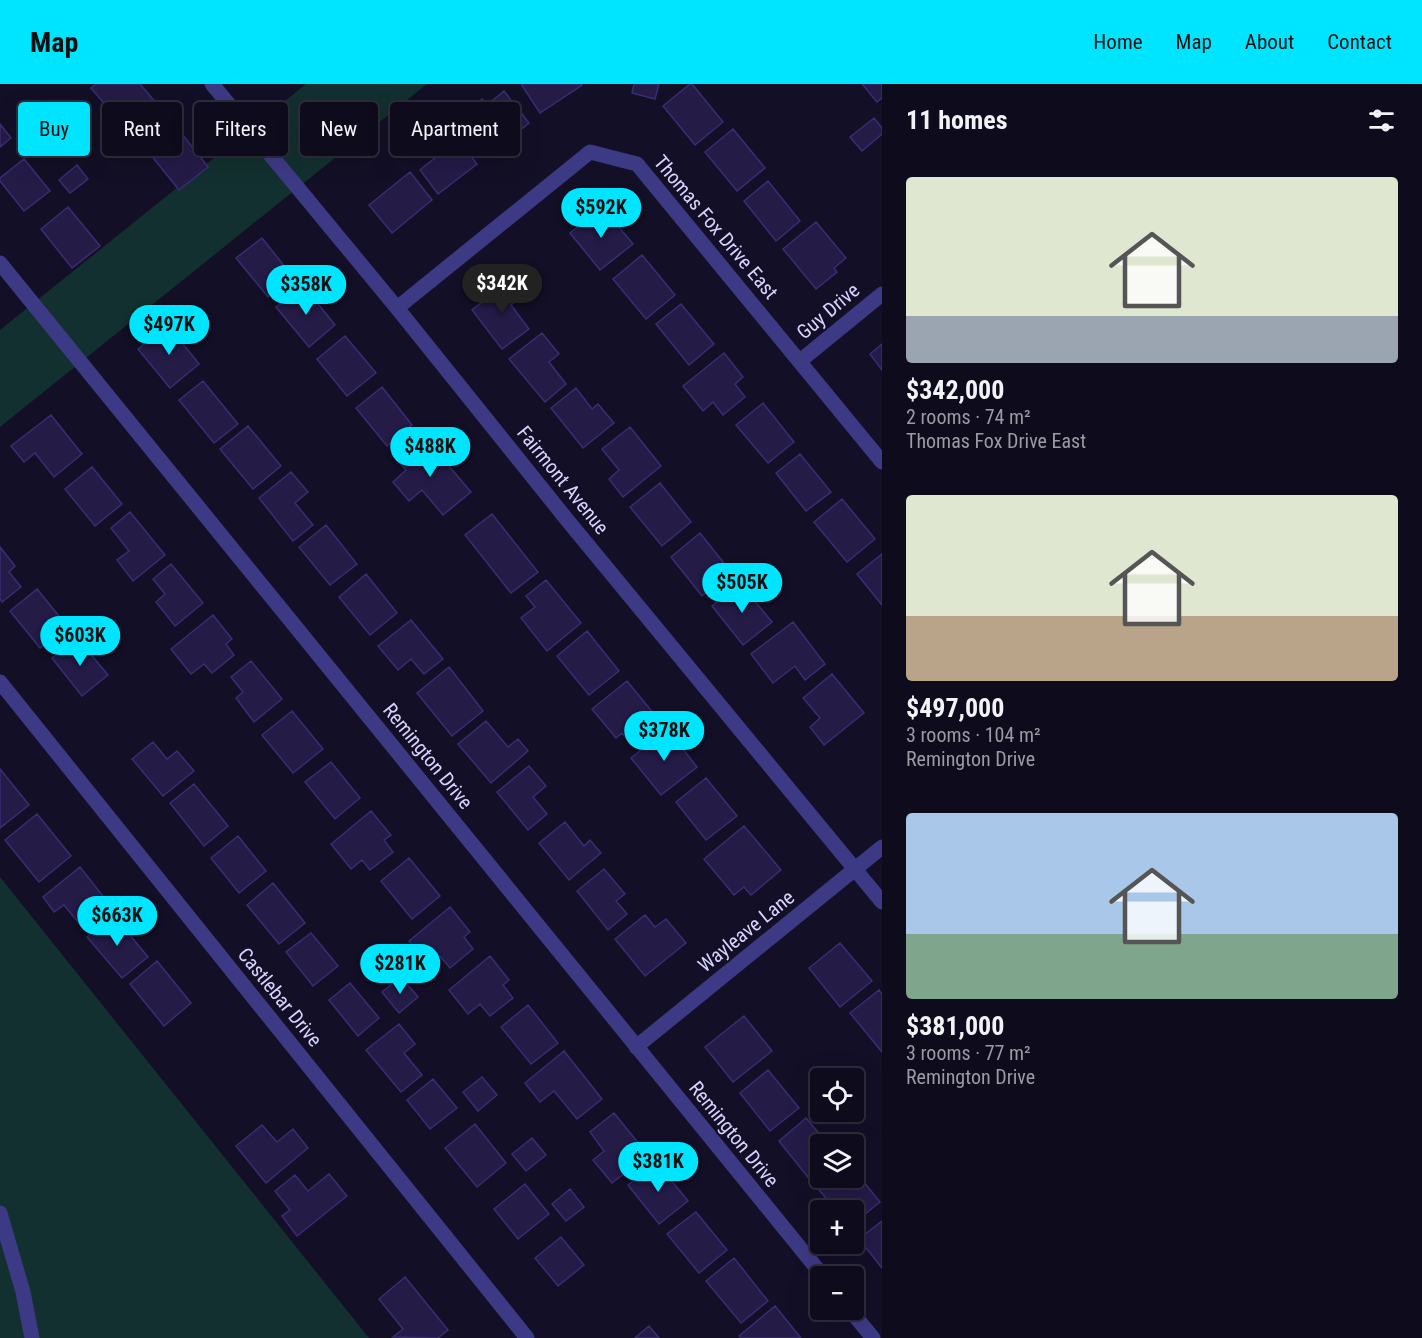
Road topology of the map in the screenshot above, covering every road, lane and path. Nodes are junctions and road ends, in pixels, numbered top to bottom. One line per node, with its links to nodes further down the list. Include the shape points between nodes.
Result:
1 (212, 84): 4 (street, Fairmont Avenue)
2 (0, 263): 11 (street, Remington Drive)
3 (882, 294): 5 (street, Guy Drive)
4 (397, 308): 5 (street, Thomas Fox Drive East, via 590,152 637,164); 9 (street, Fairmont Avenue)
5 (800, 361): 6 (street, Thomas Fox Drive East)
6 (882, 462)
7 (0, 682): 16 (street, Castlebar Drive)
8 (882, 847): 9 (street, Wayleave Lane)
9 (855, 869): 10 (street, Fairmont Avenue); 11 (street, Wayleave Lane)
10 (882, 902)
11 (636, 1047): 13 (street, Remington Drive)
12 (0, 1213): 15 (street)
13 (815, 1266)
14 (858, 1320): 17 (street)
15 (32, 1338)
16 (527, 1338)
17 (873, 1338)

